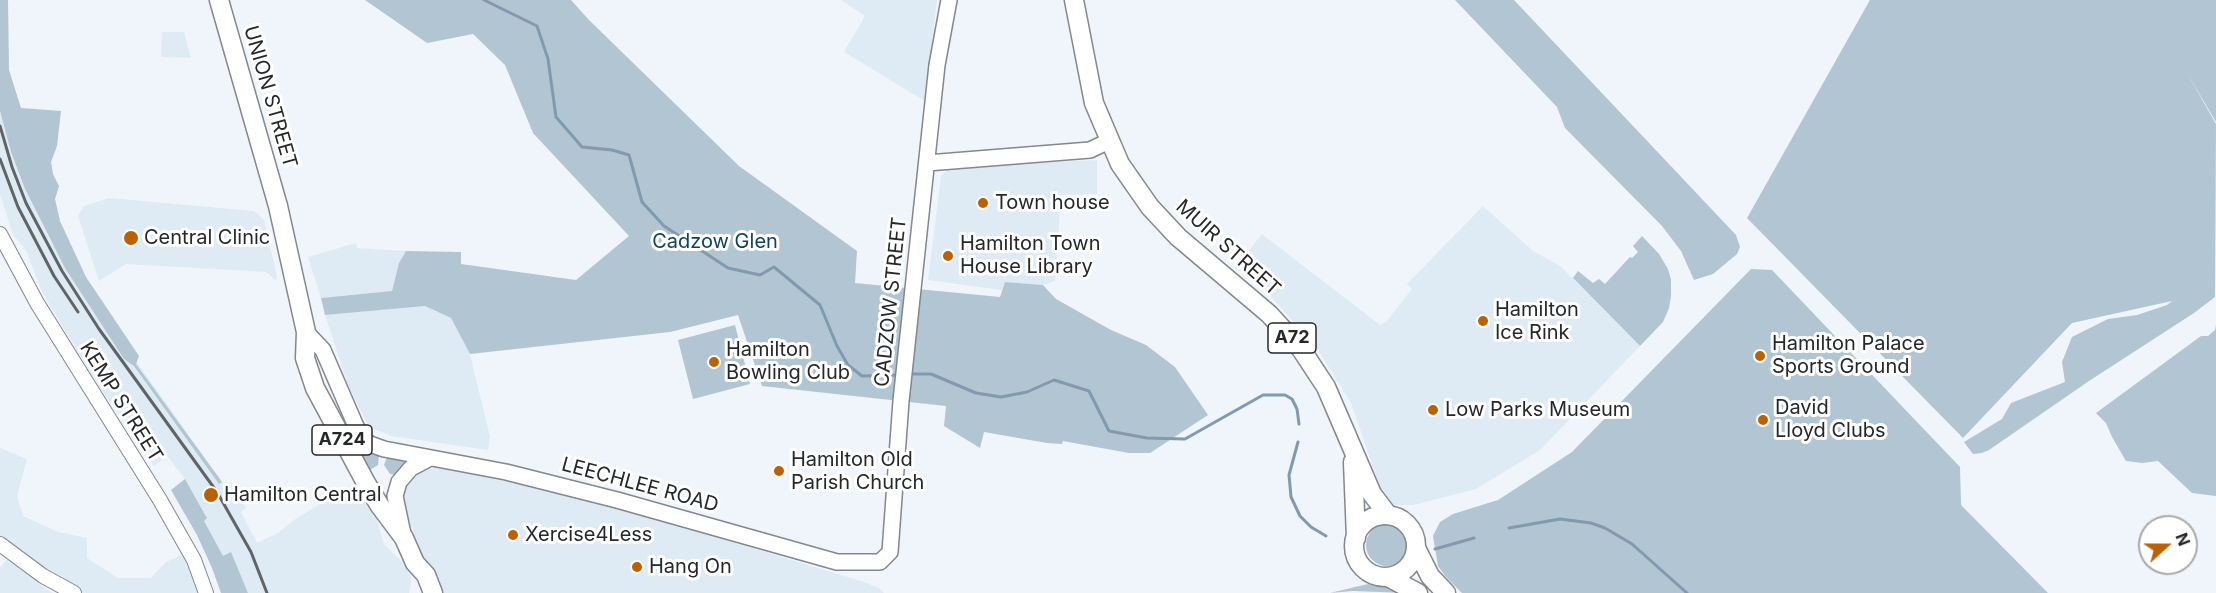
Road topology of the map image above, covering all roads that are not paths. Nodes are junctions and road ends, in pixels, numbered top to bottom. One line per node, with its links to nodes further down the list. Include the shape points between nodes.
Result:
1 (219, 0): 7 (main road, UNION STREET / A724, via 278,206)
2 (949, 0): 5 (main road, CADZOW STREET, via 937,65)
3 (1074, 0): 4 (main road, MUIR STREET / A72, via 1091,92)
4 (1109, 141): 5 (main road, via 1090,150); 8 (main road, MUIR STREET / A72, via 1135,187 1163,221 1269,314 1297,344 1326,387)
5 (927, 163): 15 (main road, CADZOW STREET, via 901,401 890,552 874,563)
6 (0, 234): 19 (street, KEMP STREET, via 37,303 160,500 194,561)
7 (306, 332): 9 (main road, LEECHLEE ROAD, via 323,350 362,438 384,449); 11 (main road, A724, via 305,358 315,388 371,491)
8 (1352, 452): 10 (main road, MUIR STREET / A72, via 1372,494); 12 (main road, MUIR STREET / A72)
9 (430, 458): 11 (main road, via 411,468 399,482 395,496); 15 (main road, LEECHLEE ROAD, via 617,500)
10 (1388, 515): 12 (main road, via 1368,520); 14 (main road, A72, via 1410,526)
11 (404, 538): 16 (main road, A724)
12 (1356, 538): 17 (main road, A72, via 1355,551 1361,565 1373,574)
13 (0, 544): 18 (street)
14 (1416, 548): 17 (main road, via 1407,568); 23 (main road, A72, via 1430,576)
15 (837, 562)
16 (416, 563): 20 (main road); 21 (main road, A724)
17 (1388, 577): 22 (main road, A72)
18 (74, 593)
19 (206, 593)
20 (417, 593)
21 (433, 593)
22 (1418, 593)
23 (1446, 593)

